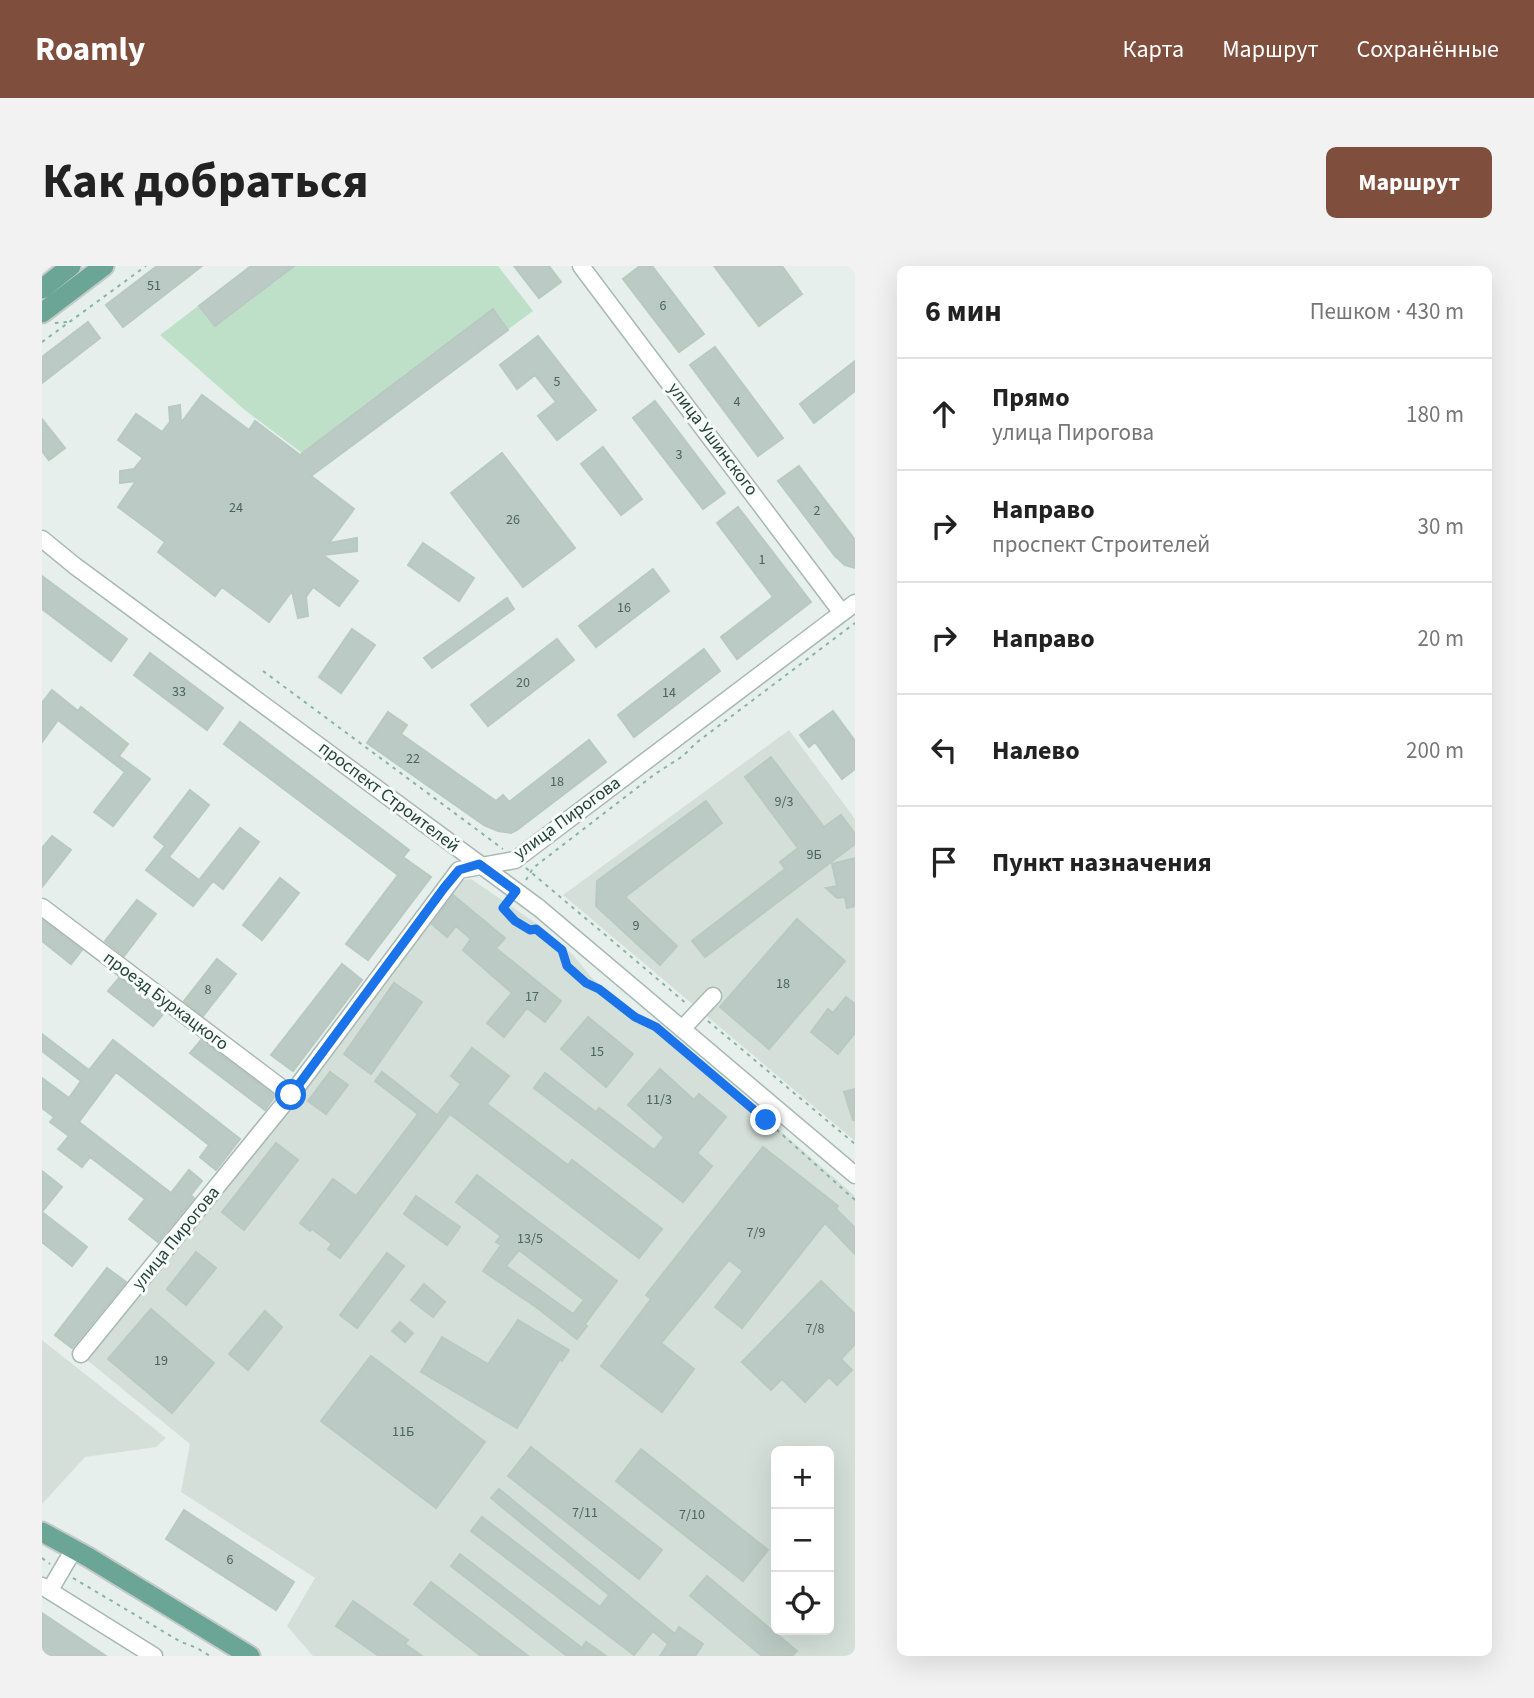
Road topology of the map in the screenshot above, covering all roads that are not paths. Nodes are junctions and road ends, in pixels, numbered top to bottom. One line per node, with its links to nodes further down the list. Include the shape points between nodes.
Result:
1 (71, 266): 4 (main road)
2 (104, 266): 5 (main road)
3 (581, 266): 9 (street, улица Ушинского)
4 (42, 289)
5 (45, 318)
6 (42, 539): 8 (street, проспект Строителей)
7 (42, 554): 8 (street)
8 (75, 565): 10 (street, проспект Строителей)
9 (851, 613): 10 (street, улица Пирогова, via 516,860)
10 (479, 864): 13 (street, проспект Строителей); 14 (street, улица Пирогова, via 459,870 444,888)
11 (42, 907): 14 (street, проезд Буркацкого)
12 (713, 996): 13 (street)
13 (682, 1029): 15 (street, проспект Строителей)
14 (291, 1095): 16 (street, улица Пирогова)
15 (855, 1175)
16 (81, 1354)
17 (42, 1532): 18 (main road)
18 (74, 1549): 19 (street); 21 (main road)
19 (46, 1588): 20 (street)
20 (154, 1656)
21 (250, 1656)

